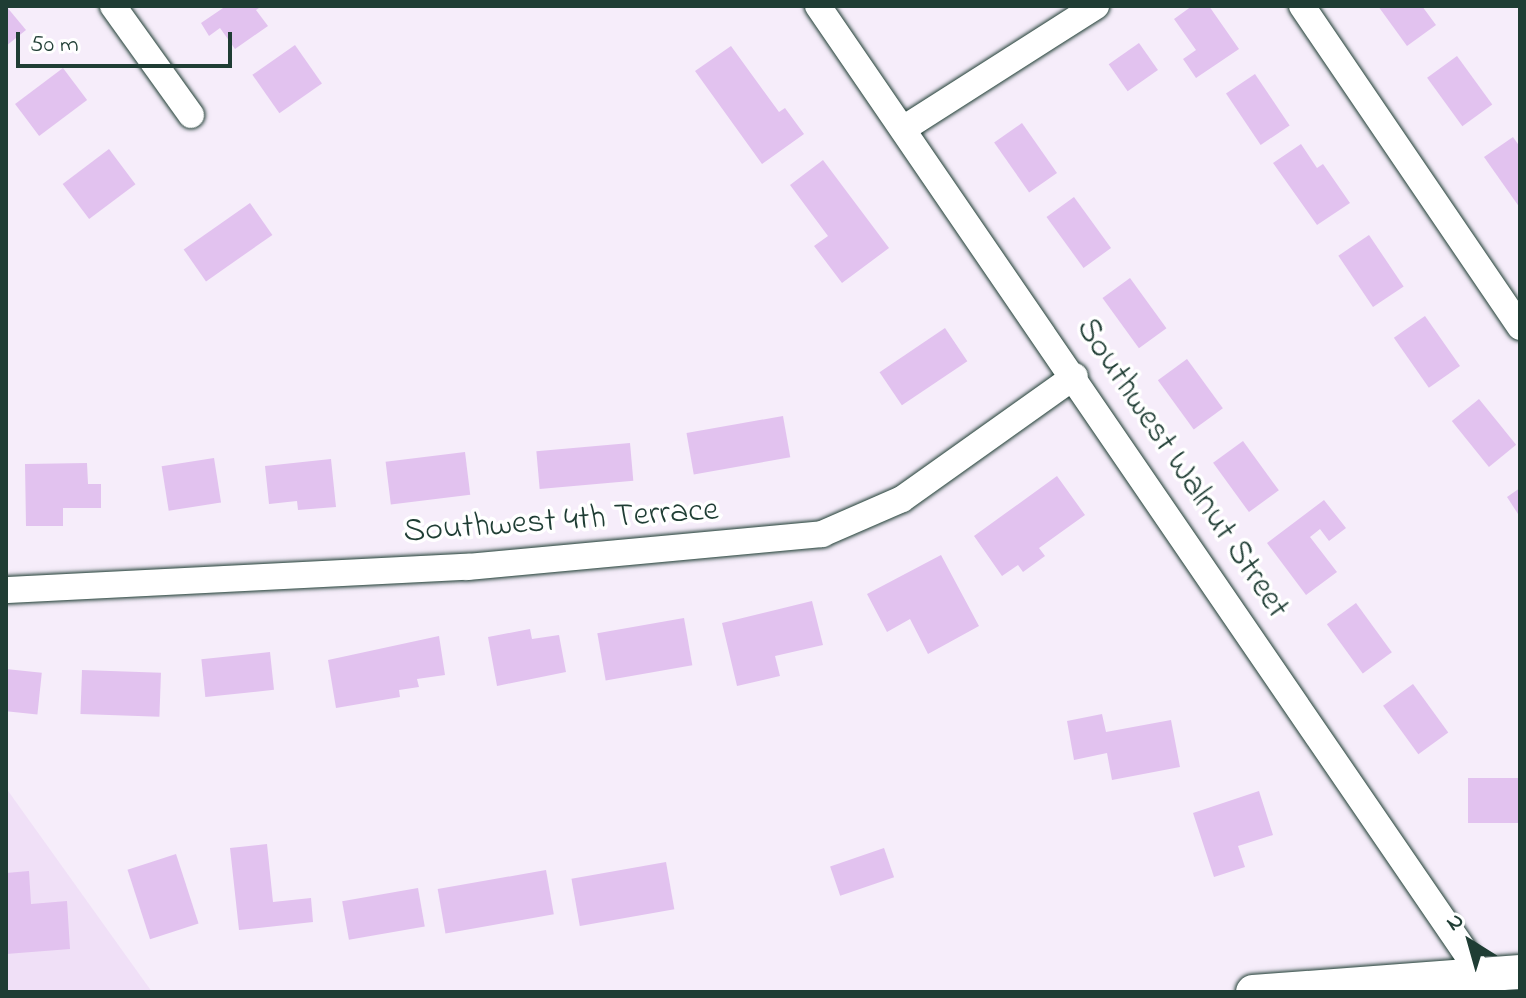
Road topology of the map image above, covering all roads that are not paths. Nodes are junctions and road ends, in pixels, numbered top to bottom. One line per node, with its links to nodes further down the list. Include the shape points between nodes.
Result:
1 (113, 6): 5 (street)
2 (818, 6): 6 (street, Southwest Walnut Street)
3 (1096, 6): 6 (street)
4 (1302, 6): 7 (street)
5 (191, 115)
6 (903, 129): 8 (street, Southwest Walnut Street)
7 (1520, 327)
8 (1075, 376): 9 (street, Southwest 4th Terrace, via 902,499 822,534 467,567); 11 (street, Southwest Walnut Street)
9 (6, 590)
10 (1520, 972): 11 (street)
11 (1481, 975): 12 (street)
12 (1253, 992)

